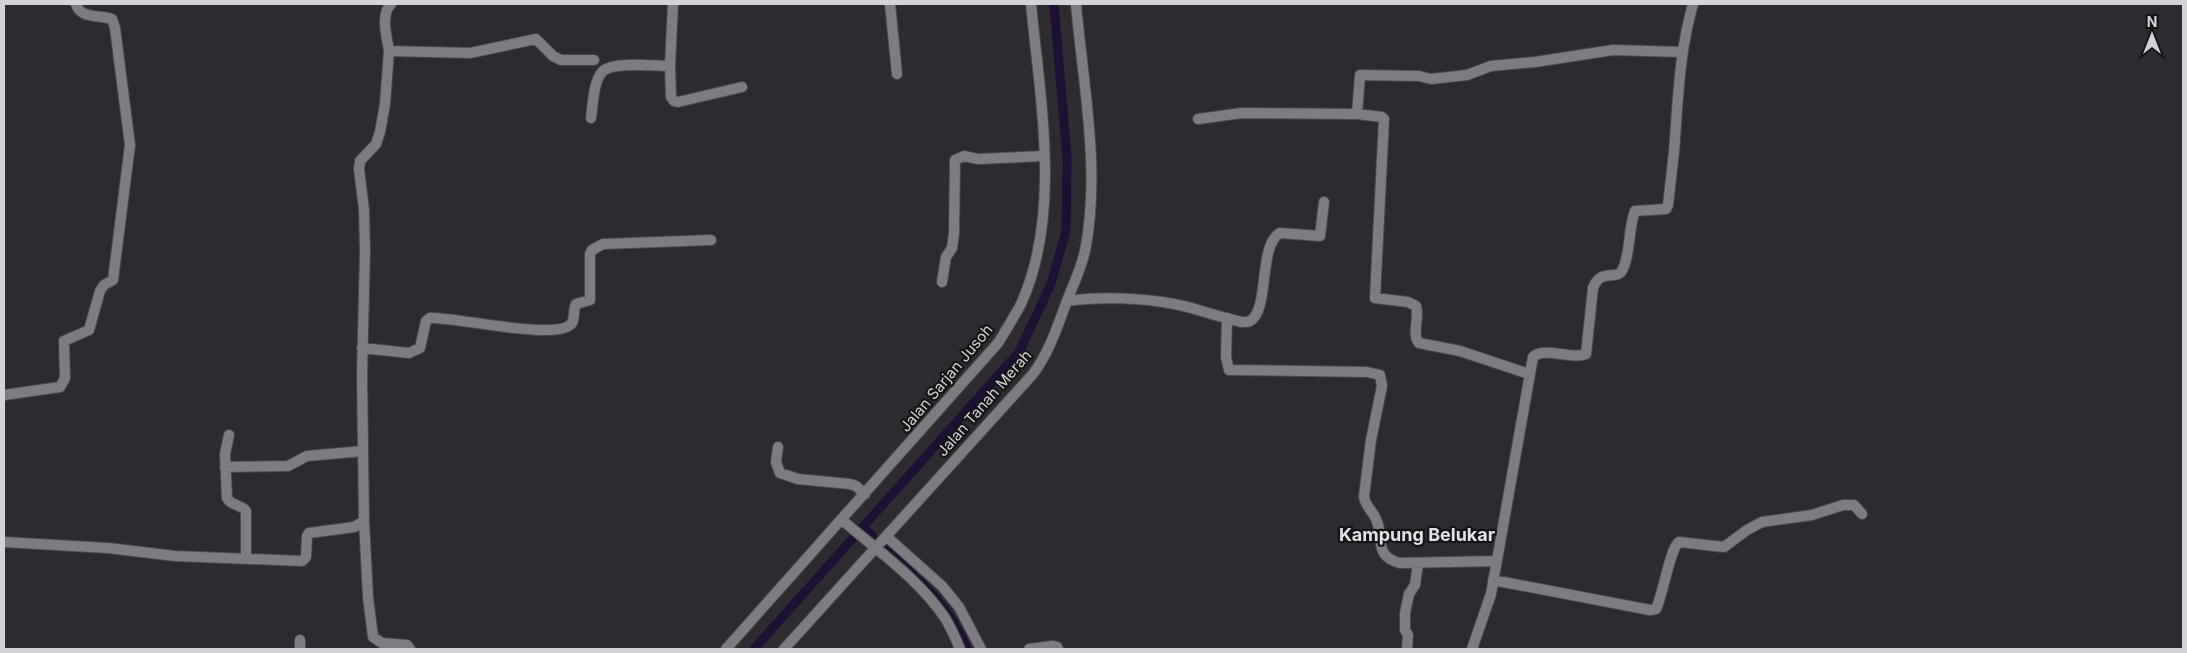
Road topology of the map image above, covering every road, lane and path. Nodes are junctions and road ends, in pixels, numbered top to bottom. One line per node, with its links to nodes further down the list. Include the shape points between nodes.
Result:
1 (76, 4): 25 (street, via 82,14 112,19 124,85 130,145 113,280 100,290 90,330 64,341 65,378 60,387)
2 (391, 4): 8 (street, via 386,18)
3 (673, 4): 11 (street)
4 (890, 4): 12 (street)
5 (1032, 4): 17 (street, Jalan Sarjan Jusoh)
6 (1076, 4): 21 (street, Jalan Tanah Merah, via 1091,172 1085,251)
7 (1693, 4): 9 (street)
8 (389, 51): 10 (street, via 470,53 536,39 561,60); 23 (street, via 380,132 376,144 360,161 359,169 365,252)
9 (1682, 52): 14 (street, via 1613,50 1491,66 1467,75 1431,79 1362,74 1358,76); 24 (street, via 1668,205 1662,210 1635,211 1623,268 1596,281 1586,354 1536,353)
10 (594, 60)
11 (670, 66): 13 (street, via 671,97 674,101); 15 (street, via 613,66 603,71)
12 (897, 74)
13 (742, 87)
14 (1357, 114): 16 (street, via 1242,113); 24 (street, via 1384,119 1375,298 1416,306 1416,337 1419,343 1460,351)
15 (591, 118)
16 (1198, 119)
17 (1044, 156): 20 (street, via 978,159 964,156 954,160 954,234); 30 (street, Jalan Sarjan Jusoh, via 1044,198 1037,253 1011,322 992,349)
18 (1324, 202): 22 (street, via 1320,236 1280,233 1271,241 1255,316 1244,322)
19 (711, 240): 23 (street, via 603,244 596,247 590,254 590,300 576,304 568,327 510,328 430,318 426,321 420,348 415,351)
20 (942, 282)
21 (1067, 301): 22 (street, via 1102,297 1158,302); 34 (street, Jalan Tanah Merah, via 1045,358 1033,374)
22 (1227, 318): 39 (street, via 1226,358 1229,370 1367,372 1380,376 1382,386 1368,457 1365,504 1376,517 1379,542 1386,556 1400,563)
23 (362, 348): 28 (street)
24 (1529, 374): 38 (street)
25 (4, 395)
26 (229, 435): 29 (street)
27 (778, 447): 30 (street, via 776,462 780,473 798,479 850,484)
28 (363, 451): 29 (street, via 307,456 288,466); 32 (street)
29 (225, 467): 37 (street, via 228,500 246,512)
30 (865, 494): 33 (street, Jalan Sarjan Jusoh)
31 (1862, 514): 40 (street, via 1854,506 1843,505 1812,515 1762,522 1724,547 1678,542 1656,609)
32 (364, 521): 37 (street, via 354,527 309,532 306,557 302,561); 41 (street, via 373,637 382,643 407,645)
33 (846, 523): 36 (street); 42 (street, Jalan Sarjan Jusoh)
34 (887, 537): 36 (street, Jalan Tanah Merah); 45 (street, via 942,586 959,607)
35 (4, 542): 37 (street)
36 (876, 549): 43 (street, Jalan Tanah Merah); 44 (street, via 910,579 945,618)
37 (246, 559)
38 (1496, 561): 39 (street); 40 (street)
39 (1418, 563): 48 (street, via 1415,585 1409,594 1405,613)
40 (1493, 580): 49 (street)
41 (410, 649)
42 (726, 649)
43 (784, 649)
44 (960, 649)
45 (981, 649)
46 (1029, 649): 47 (street, via 1052,646)
47 (1058, 649)
48 (1407, 649)
49 (1472, 649)

